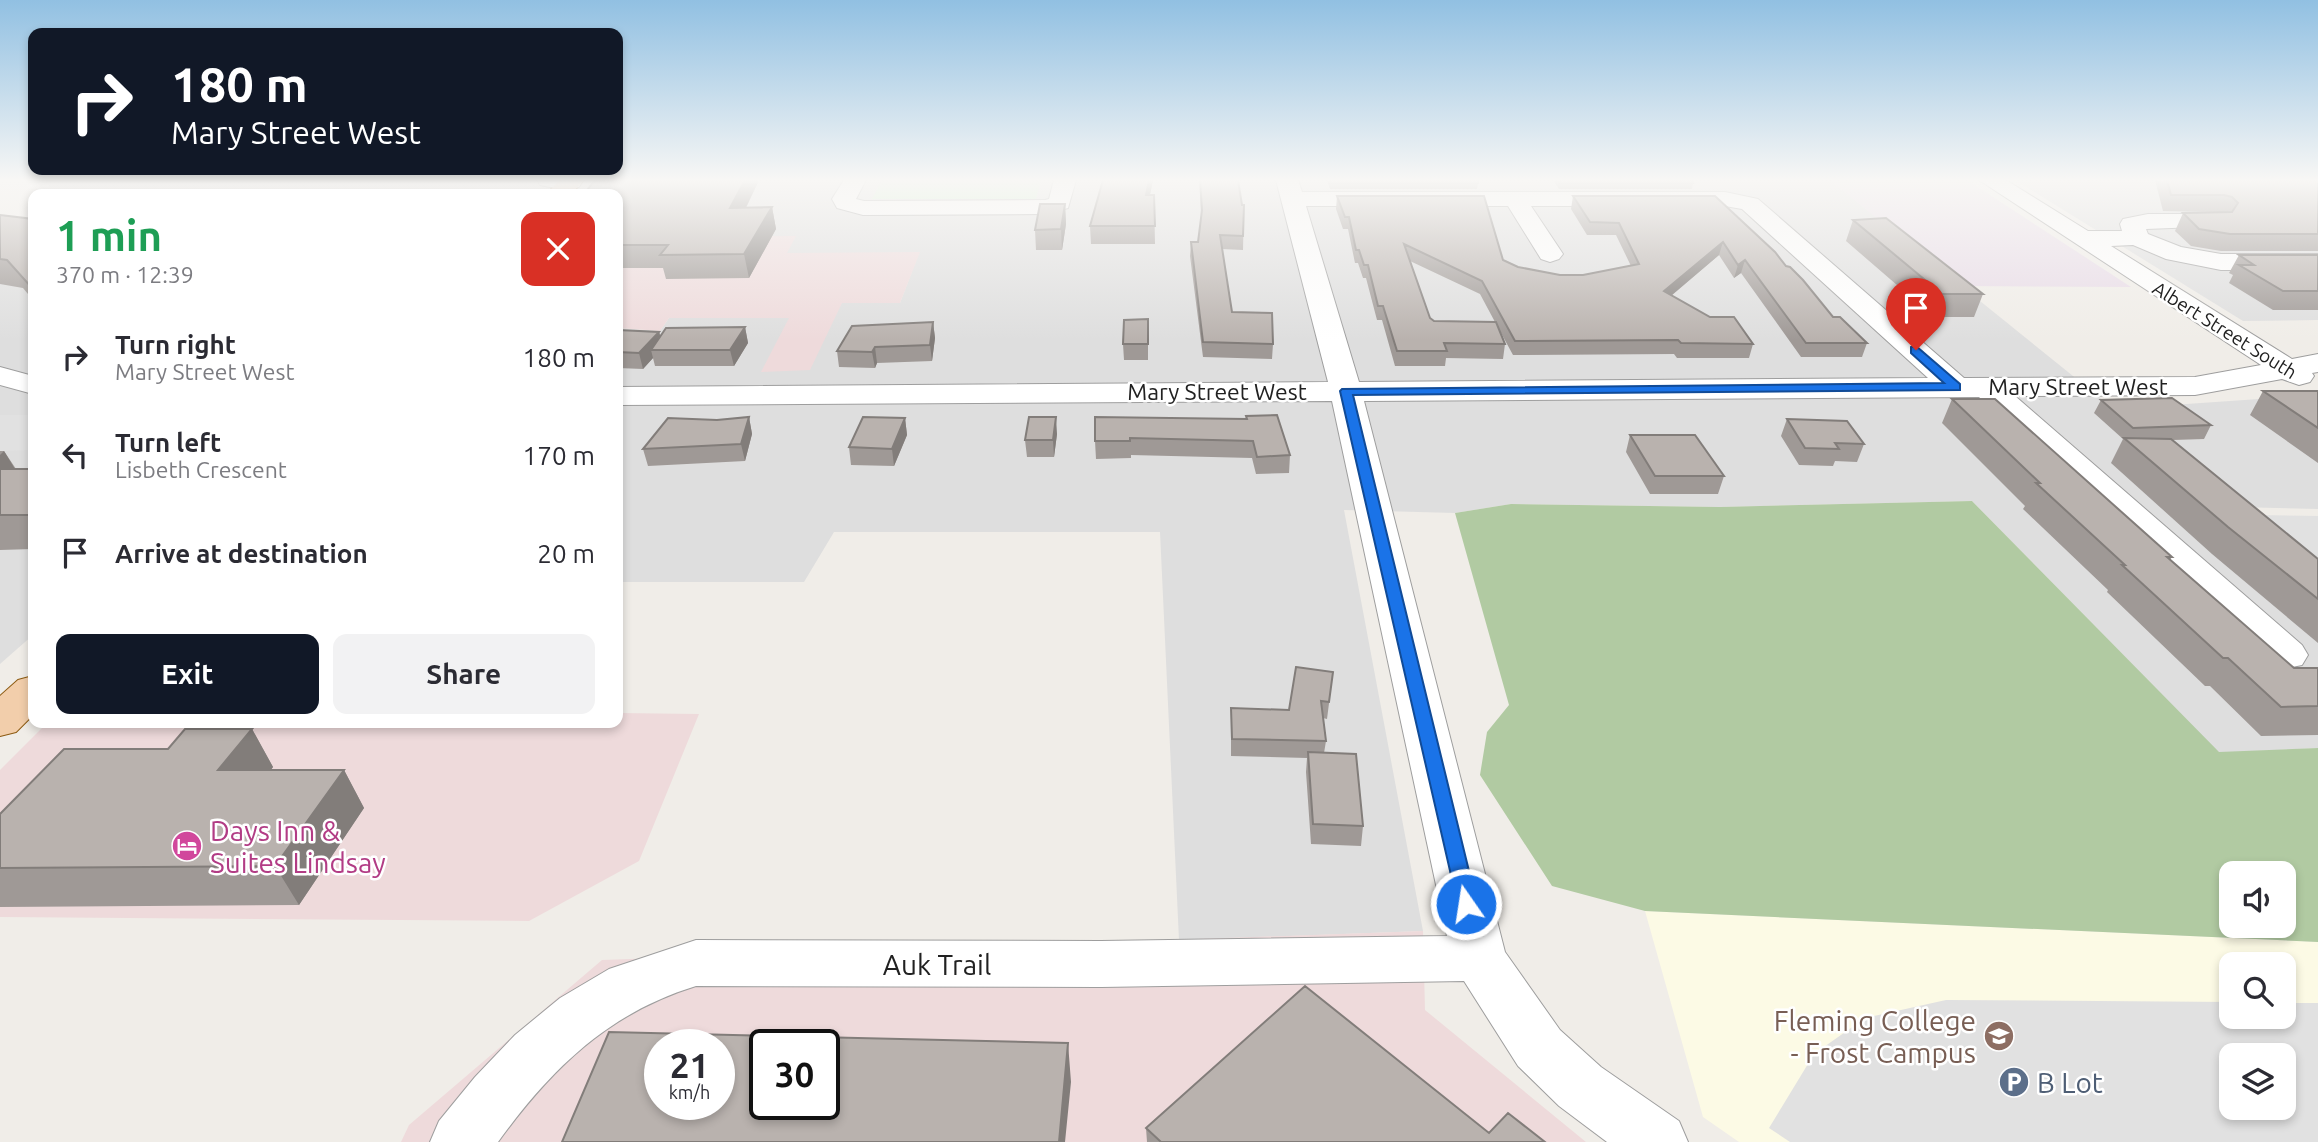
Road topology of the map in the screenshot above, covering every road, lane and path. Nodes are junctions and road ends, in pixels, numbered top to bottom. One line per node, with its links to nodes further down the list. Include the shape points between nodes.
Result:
1 (1302, 233): 16 (street)
2 (1537, 233): 8 (street)
3 (1785, 233): 14 (street)
4 (2073, 233): 7 (street, Albert Street South)
5 (2135, 233): 6 (street)
6 (2137, 238): 7 (street); 9 (street, via 2175,254 2221,262)
7 (2082, 239): 11 (street, Albert Street South)
8 (1550, 254)
9 (2318, 262)
10 (2318, 363): 11 (street, Mary Street West)
11 (2288, 369): 14 (street, Mary Street West, via 2195,386); 15 (street, Albert Street South)
12 (0, 376): 13 (street)
13 (28, 384)
14 (1970, 386): 16 (street, Mary Street West); 18 (street)
15 (2318, 388)
16 (1346, 391): 17 (street, Mary Street West); 21 (street)
17 (623, 396)
18 (2287, 655)
19 (28, 695): 20 (main road)
20 (0, 721)
21 (1479, 958): 22 (street, Auk Trail, via 1101,964 696,963 627,987 586,1011 538,1052); 23 (street, via 1541,1050)
22 (461, 1142)
23 (1657, 1142)

